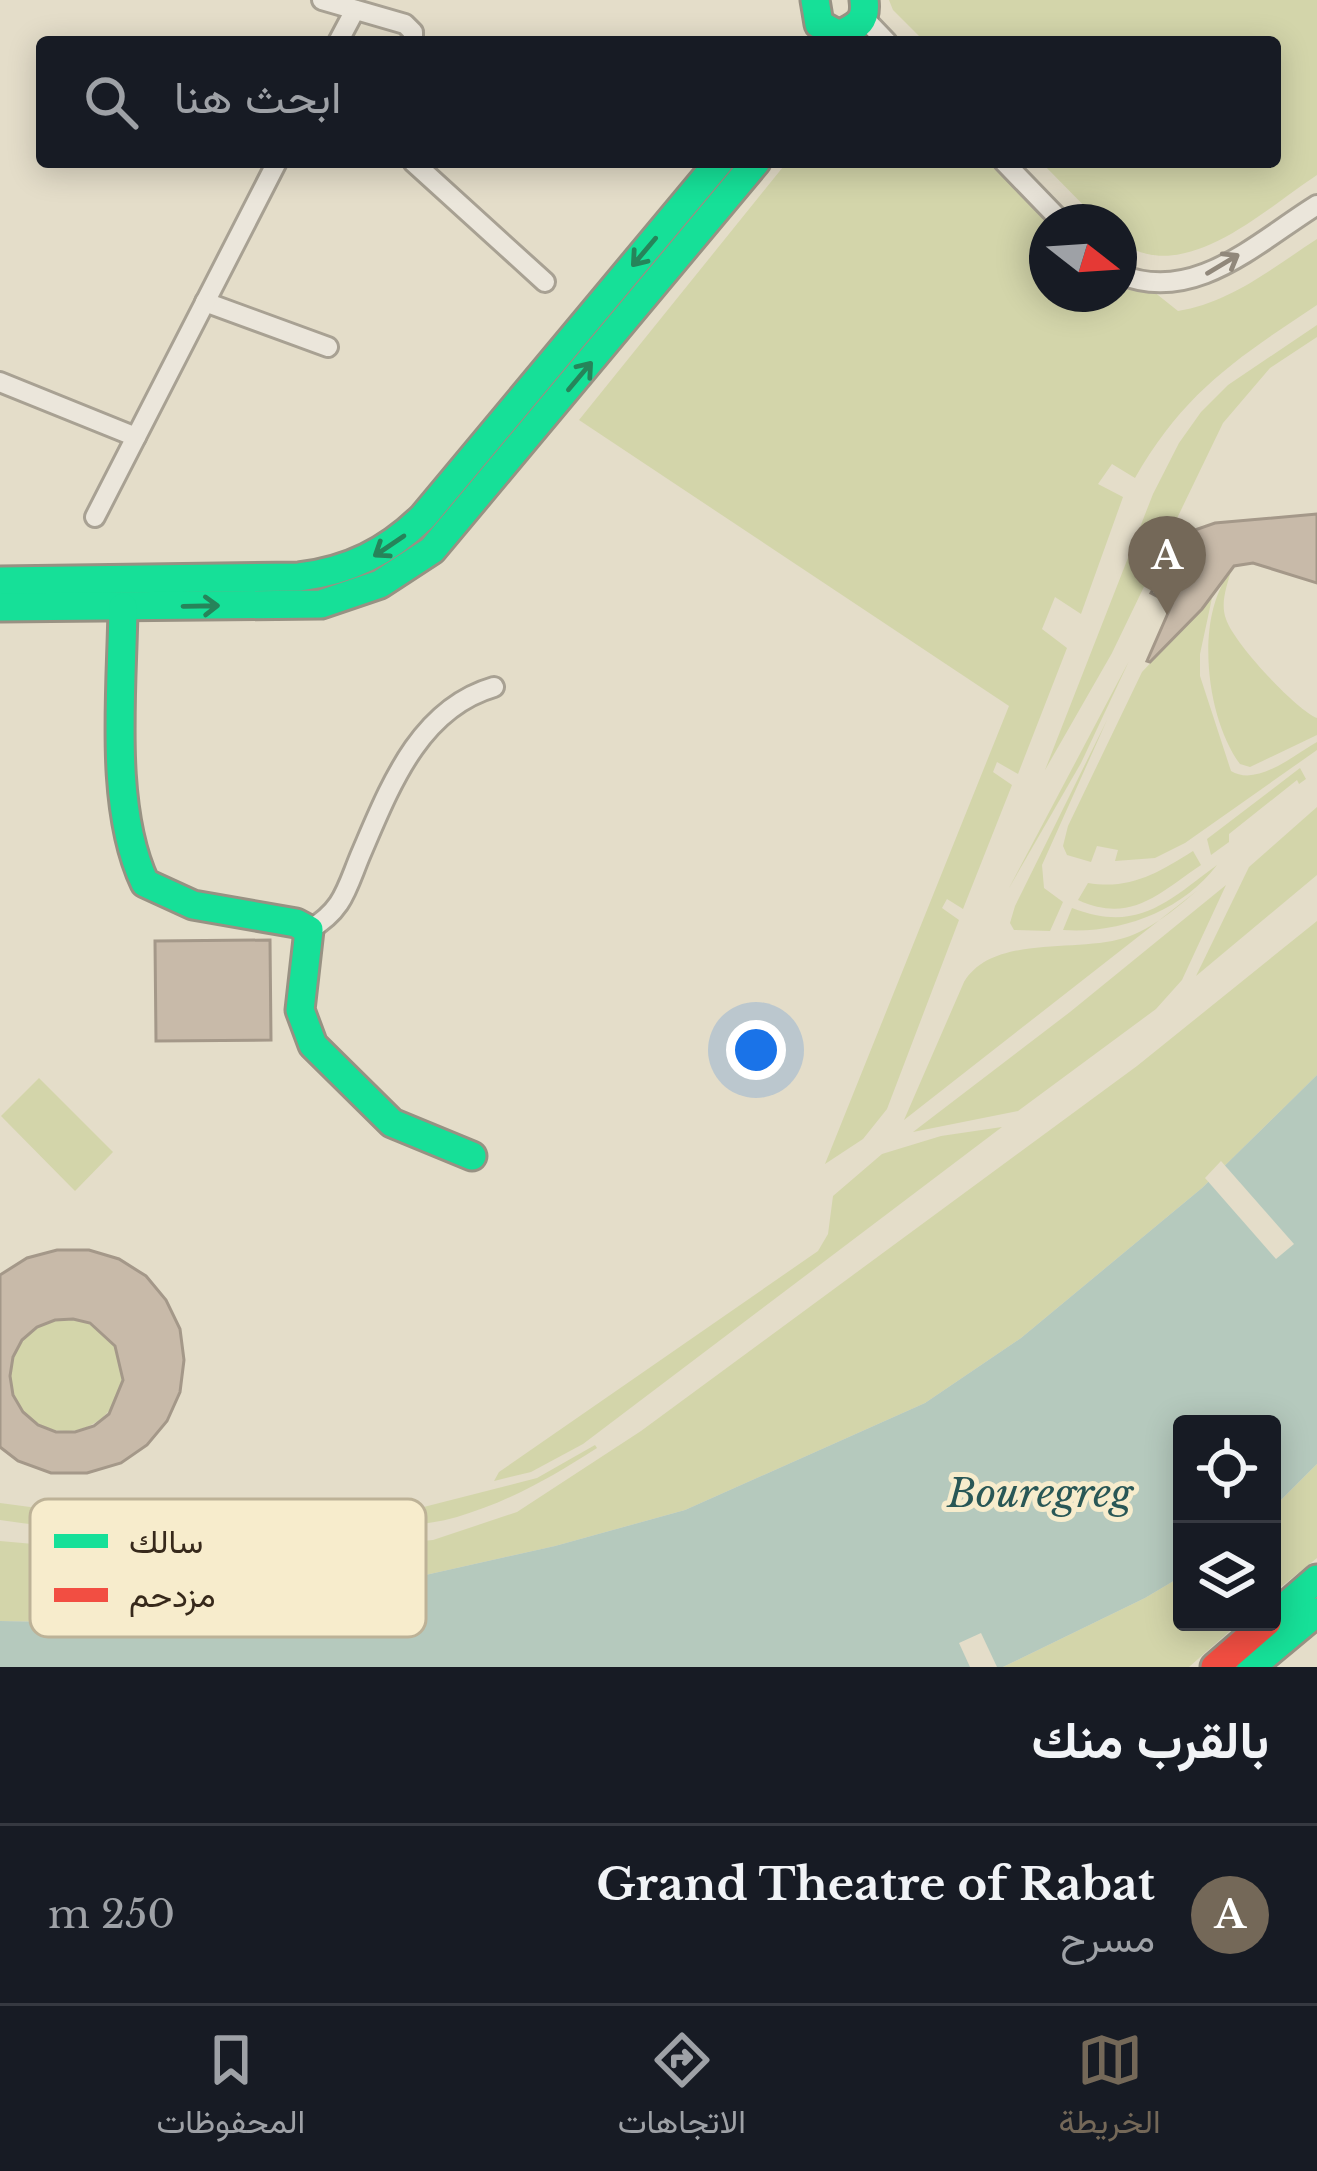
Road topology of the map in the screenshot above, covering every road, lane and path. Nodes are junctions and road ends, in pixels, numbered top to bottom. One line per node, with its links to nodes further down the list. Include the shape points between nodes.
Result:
1 (322, 0): 2 (street)
2 (355, 10): 5 (street); 6 (street, via 410,27)
3 (811, 15): 4 (street, via 828,32)
4 (857, 16): 7 (street)
5 (341, 36)
6 (412, 36)
7 (880, 36)
8 (274, 168): 16 (street)
9 (420, 168): 15 (street)
10 (1010, 168): 12 (street)
11 (722, 173): 19 (street, one-way to 19); 20 (street, one-way to 11)
12 (1045, 204)
13 (1317, 205): 14 (street, one-way to 13, via 1161,285 1201,277)
14 (1137, 279)
15 (545, 282)
16 (205, 302): 17 (street); 21 (street)
17 (328, 347)
18 (0, 382): 21 (street)
19 (522, 398): 20 (street); 24 (street, one-way to 24, via 406,535)
20 (545, 417): 24 (street, via 432,550 391,581)
21 (136, 436): 22 (street)
22 (94, 517)
23 (0, 580): 24 (street, via 299,577)
24 (347, 584): 26 (street, one-way to 24, via 321,604)
25 (0, 607): 26 (street)
26 (123, 607): 28 (street, via 126,808 146,884)
27 (494, 687): 28 (street, via 462,699 423,732 348,890 332,917)
28 (310, 930): 29 (street, via 299,1010 313,1045 392,1123)
29 (472, 1156)
30 (1317, 1580): 31 (street)
31 (1281, 1610)
32 (1317, 1612): 35 (street)
33 (1256, 1631): 34 (street)
34 (1215, 1667)
35 (1251, 1667)

